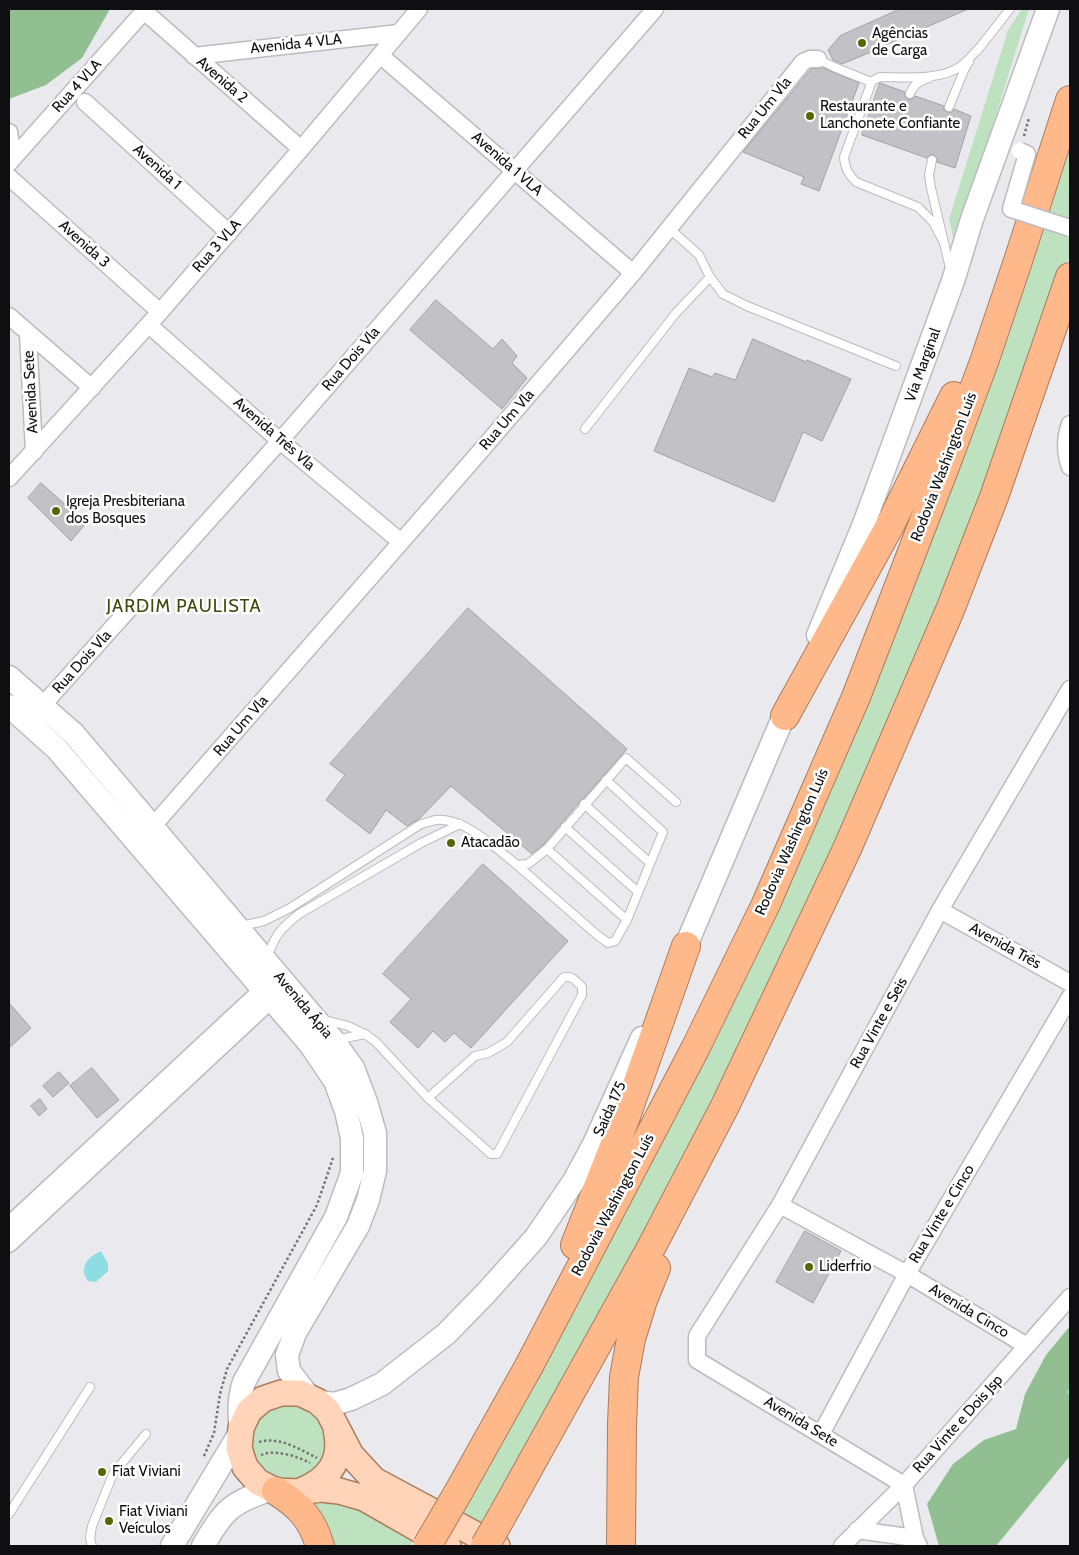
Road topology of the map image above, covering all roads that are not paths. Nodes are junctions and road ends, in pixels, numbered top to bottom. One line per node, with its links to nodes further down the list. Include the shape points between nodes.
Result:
1 (419, 9): 6 (street, Rua 3 VLA)
2 (655, 9): 22 (street, Rua Dois Vla)
3 (1010, 9): 7 (lane)
4 (1048, 9): 32 (main road, Via Marginal, via 972,219)
5 (145, 10): 9 (street, Avenida 2); 20 (street, Rua 4 VLA)
6 (399, 33): 8 (street, Rua 3 VLA); 9 (street, Avenida 4 VLA)
7 (980, 47): 11 (lane, via 962,66); 16 (lane, via 965,68)
8 (380, 55): 18 (street, Rua 3 VLA); 22 (street, Avenida 1 VLA)
9 (194, 56): 18 (street, Avenida 2)
10 (818, 58): 12 (lane, Rua Um Vla); 25 (street, Rua Um Vla, via 803,62)
11 (935, 76): 12 (lane, via 880,77); 13 (lane, via 914,85)
12 (871, 82): 27 (lane, via 844,157 848,175 856,182 918,207 933,222)
13 (910, 94)
14 (1070, 100): 28 (highway, Rodovia Washington Luís)
15 (85, 102): 26 (street, Avenida 1)
16 (949, 108)
17 (9, 132): 20 (street)
18 (301, 149): 26 (street, Rua 3 VLA)
19 (1020, 151): 24 (street, bridge, via 1027,154 1012,208)
20 (11, 160)
21 (932, 160): 27 (lane, via 929,175)
22 (514, 170): 29 (street, Avenida 1 VLA); 41 (street, Rua Dois Vla)
23 (9, 177): 33 (street, Avenida 3)
24 (1070, 228)
25 (670, 229): 29 (street, Rua Um Vla); 30 (lane, via 699,255)
26 (228, 233): 33 (street, Rua 3 VLA)
27 (944, 242): 32 (lane)
28 (1018, 261): 50 (highway, via 897,511); 82 (highway, Rodovia Washington Luís, via 953,445 856,698 765,906 695,1049)
29 (633, 273): 45 (street, Rua Um Vla)
30 (710, 277): 37 (lane, via 723,294 747,306); 40 (lane, via 676,313)
31 (1070, 277): 74 (highway, via 994,497 950,610 846,849)
32 (953, 282): 50 (main road, Via Marginal, via 864,524)
33 (160, 312): 35 (street, Rua 3 VLA)
34 (9, 316): 36 (street)
35 (149, 325): 38 (street, Rua 3 VLA); 41 (street, Avenida Três Vla)
36 (28, 333): 38 (street); 42 (street, Avenida Sete)
37 (896, 366)
38 (92, 388): 42 (street, Rua 3 VLA)
39 (1070, 424): 43 (street, via 1066,457)
40 (585, 429)
41 (280, 441): 45 (street, Avenida Três Vla); 49 (street, Rua Dois Vla)
42 (34, 452): 44 (street, Rua 3 VLA)
43 (1070, 467)
44 (9, 478)
45 (401, 542): 57 (street, Rua Um Vla)
46 (9, 677): 49 (main road, Avenida Ápia)
47 (1070, 689): 62 (street, Rua Vinte e Seis)
48 (9, 706): 51 (main road, Avenida Ápia)
49 (42, 706): 51 (street, Rua Dois Vla); 57 (main road, Avenida Ápia, via 74,734)
50 (785, 716): 65 (main road, Saída 175)
51 (32, 726): 57 (main road, Avenida Ápia)
52 (606, 780): 53 (lane, via 626,758); 54 (lane); 59 (lane, via 663,832)
53 (676, 802)
54 (584, 804): 56 (lane); 59 (lane)
55 (460, 824): 60 (lane); 64 (lane, via 438,820 421,824 290,908 264,921); 66 (lane, via 299,914 283,926)
56 (566, 827): 58 (lane); 61 (lane)
57 (145, 835): 64 (main road, Avenida Ápia); 68 (main road, Avenida Ápia)
58 (547, 849): 60 (lane, via 528,864); 63 (lane)
59 (650, 864): 61 (lane)
60 (517, 865): 63 (lane, via 608,943 615,941)
61 (638, 892): 63 (lane)
62 (940, 910): 67 (street, Avenida Três); 75 (street, Rua Vinte e Seis)
63 (627, 920)
64 (237, 926): 66 (main road, Avenida Ápia)
65 (686, 946): 82 (highway, via 625,1119); 84 (main road, Saída 175, via 594,1144 536,1237 446,1334 382,1384 334,1404)
66 (266, 961): 70 (main road, Avenida Ápia)
67 (1070, 983)
68 (267, 994): 72 (main road, Avenida Ápia, via 310,1044); 76 (street); 77 (street)
69 (1070, 997): 78 (street, Rua Vinte e Cinco)
70 (314, 1018): 71 (lane, via 348,1026); 72 (main road, Avenida Ápia)
71 (365, 1034): 72 (lane); 73 (lane)
72 (324, 1046): 84 (main road, Avenida Ápia, via 353,1068 375,1133 375,1171 358,1226 295,1333 287,1355 289,1371); 86 (main road, Avenida Ápia, via 346,1111 352,1138 352,1172 336,1217 244,1382 239,1404)
73 (428, 1098): 73 (lane, via 491,1154 497,1154 582,995 582,987 572,978 564,977 507,1042 475,1056)
74 (725, 1106): 100 (highway, bridge, via 652,1246); 102 (highway, via 643,1300 630,1339 622,1424)
75 (780, 1205): 78 (street, Avenida Cinco); 81 (street, Rua Vinte e Seis, via 697,1336)
76 (9, 1225)
77 (9, 1244)
78 (907, 1274): 80 (street, Avenida Cinco); 88 (street, Rua Vinte e Cinco)
79 (1069, 1298): 80 (street, Rua Vinte e Dois Jsp)
80 (1027, 1346): 89 (street, Rua Vinte e Dois Jsp)
81 (697, 1360): 88 (street, Avenida Sete)
82 (529, 1366): 98 (highway, Rodovia Washington Luís, bridge)
83 (90, 1387): 91 (lane)
84 (313, 1399): 85 (main road, via 328,1411); 86 (main road, via 300,1394 281,1393 263,1399 249,1411)
85 (335, 1424): 90 (main road, via 339,1441 336,1458 328,1474 315,1485); 101 (main road, via 351,1455 374,1480)
86 (240, 1430): 90 (main road, via 239,1448 245,1467 258,1482); 95 (main road)
87 (146, 1434): 94 (lane, via 113,1474 92,1526)
88 (821, 1434): 89 (street, Avenida Sete)
89 (904, 1485): 92 (street, Rua Vinte e Dois Jsp); 93 (street)
90 (282, 1491): 96 (main road, via 252,1495 232,1506 217,1522); 97 (highway, via 311,1524); 99 (main road, via 321,1489 364,1498)
91 (9, 1514)
92 (857, 1530): 93 (street); 103 (street, Rua Vinte e Dois Jsp)
93 (917, 1542)
94 (92, 1546)
95 (172, 1546)
96 (203, 1546)
97 (320, 1546)
98 (427, 1546)
99 (448, 1546)
100 (485, 1546)
101 (497, 1546)
102 (622, 1546)
103 (842, 1546)

